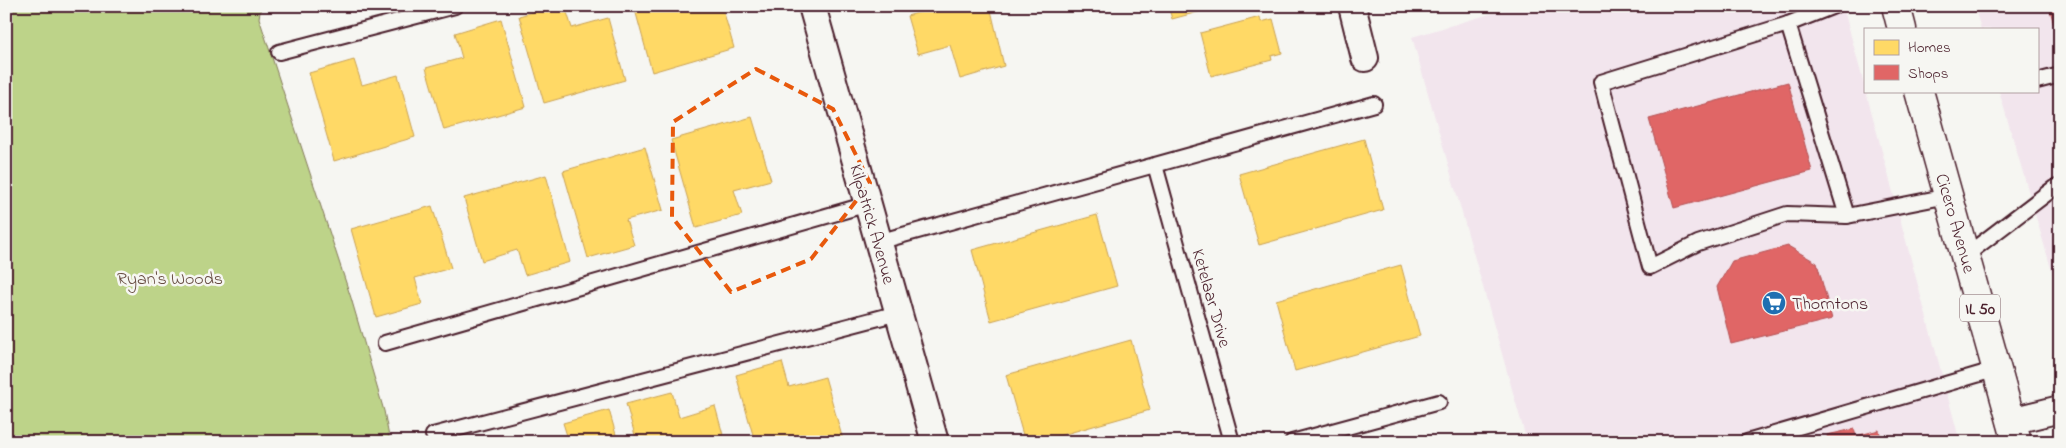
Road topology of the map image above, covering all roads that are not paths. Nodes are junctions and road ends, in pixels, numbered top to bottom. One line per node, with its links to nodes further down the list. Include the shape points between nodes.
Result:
1 (455, 6): 8 (lane)
2 (812, 6): 17 (street, Kilpatrick Avenue)
3 (1352, 6): 9 (street)
4 (1834, 6): 6 (lane)
5 (1896, 6): 7 (main road)
6 (1788, 24): 18 (lane); 18 (lane, via 1601,82 1650,266 1698,243 1787,214)
7 (1902, 28)
8 (279, 52)
9 (1365, 58)
10 (2060, 75): 11 (lane)
11 (2038, 81)
12 (1919, 92): 16 (main road, Cicero Avenue / IL 50)
13 (1374, 104): 14 (lane)
14 (1155, 165): 19 (lane); 29 (lane, Ketelaar Drive)
15 (2060, 186): 20 (lane)
16 (1948, 196): 18 (lane); 20 (main road, Cicero Avenue / IL 50)
17 (868, 204): 19 (street, Kilpatrick Avenue); 22 (lane)
18 (1847, 216)
19 (878, 242): 21 (street, Kilpatrick Avenue)
20 (1965, 256): 23 (main road, Cicero Avenue / IL 50)
21 (898, 313): 27 (lane); 28 (street, Kilpatrick Avenue)
22 (384, 343)
23 (1997, 369): 26 (main road, Cicero Avenue / IL 50); 31 (lane)
24 (1439, 402): 30 (lane)
25 (2060, 409): 26 (street)
26 (2014, 432)
27 (433, 435)
28 (935, 442)
29 (1232, 442)
30 (1292, 442)
31 (1747, 442)

